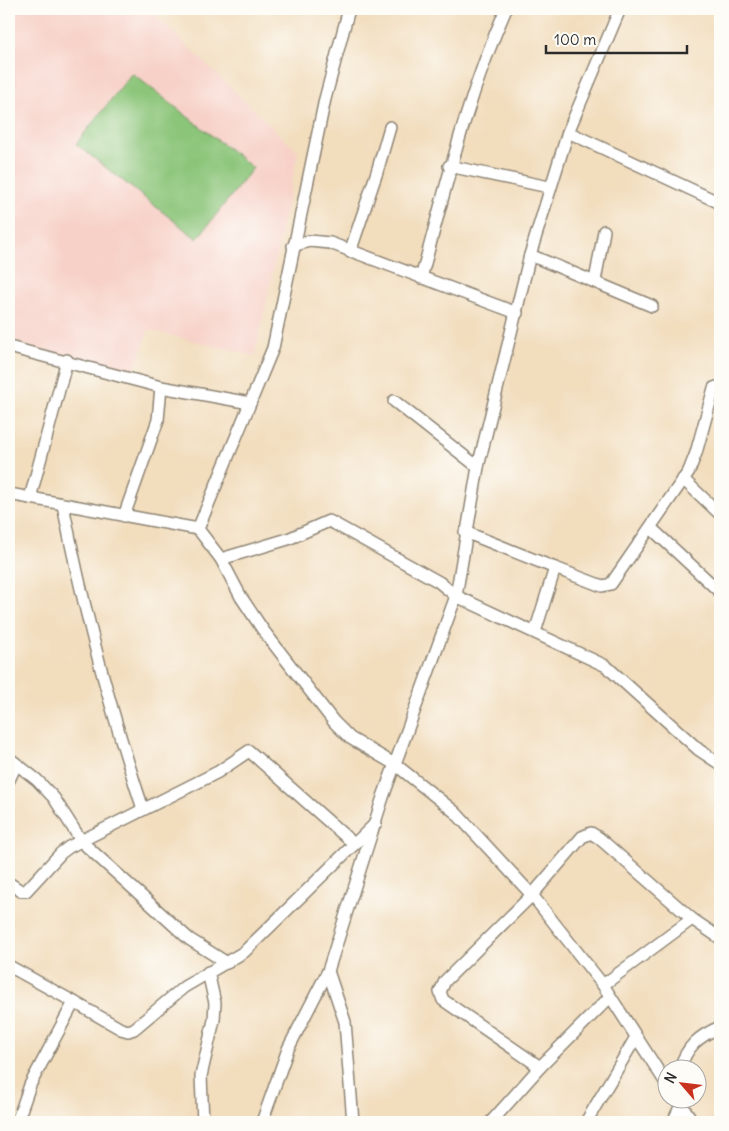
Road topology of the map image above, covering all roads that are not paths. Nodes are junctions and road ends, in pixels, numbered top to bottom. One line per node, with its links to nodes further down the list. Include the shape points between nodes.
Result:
1 (349, 9): 10 (street, via 325,99)
2 (506, 9): 6 (street, via 492,40)
3 (620, 9): 5 (street)
4 (390, 127): 11 (street)
5 (568, 132): 7 (street); 8 (street)
6 (450, 166): 7 (street); 13 (street)
7 (549, 187): 12 (street)
8 (720, 203)
9 (604, 232): 14 (street)
10 (293, 246): 11 (street, via 309,241 330,243); 22 (street, via 273,348)
11 (350, 252): 13 (street)
12 (530, 255): 14 (street); 16 (street)
13 (421, 278): 16 (street)
14 (595, 281): 15 (street)
15 (652, 306)
16 (517, 313): 23 (street)
17 (9, 347): 18 (street)
18 (67, 360): 20 (street); 26 (street)
19 (720, 386): 24 (street, via 714,388 696,453)
20 (161, 387): 22 (street); 29 (street, via 158,420)
21 (394, 401): 23 (street)
22 (250, 404): 31 (street)
23 (478, 467): 32 (street)
24 (684, 479): 28 (street); 30 (street)
25 (9, 494): 26 (street)
26 (30, 498): 27 (street)
27 (63, 505): 29 (street); 42 (street, via 80,591 116,728)
28 (720, 514)
29 (124, 516): 31 (street)
30 (650, 528): 34 (street, via 607,586); 35 (street)
31 (198, 529): 33 (street)
32 (465, 532): 34 (street); 36 (street)
33 (221, 559): 36 (street, via 288,539 329,521 439,582); 39 (street, via 263,630 334,722 350,738)
34 (555, 568): 37 (street)
35 (720, 592)
36 (456, 596): 37 (street); 39 (street)
37 (535, 632): 40 (street, via 606,666 699,750)
38 (12, 761): 41 (street); 44 (street, via 54,798)
39 (396, 764): 43 (street); 47 (street, via 455,812)
40 (720, 764)
41 (9, 780)
42 (143, 809): 44 (street); 45 (street, via 218,772 249,751)
43 (376, 822): 45 (street); 52 (street)
44 (82, 842): 46 (street, via 61,853 26,891); 50 (street, via 189,939)
45 (354, 844): 50 (street, via 244,952)
46 (9, 883)
47 (532, 895): 48 (street, via 582,837 591,833); 54 (street); 60 (street, via 444,981 440,992 443,1000)
48 (692, 919): 49 (street); 54 (street)
49 (720, 938)
50 (227, 963): 53 (street)
51 (9, 966): 56 (street)
52 (328, 971): 66 (street, via 288,1049); 67 (street, via 345,1022)
53 (208, 972): 56 (street, via 128,1031); 65 (street, via 215,1003 201,1076)
54 (603, 985): 55 (street)
55 (610, 997): 58 (street); 60 (street)
56 (74, 1002): 64 (street, via 30,1085)
57 (720, 1027): 59 (street, via 704,1033 692,1044)
58 (636, 1037): 61 (street); 69 (street)
59 (685, 1058)
60 (540, 1067): 68 (street)
61 (656, 1067)
62 (678, 1108): 70 (street)
63 (683, 1108): 71 (street)
64 (17, 1122)
65 (203, 1122)
66 (262, 1122)
67 (353, 1122)
68 (491, 1122)
69 (586, 1122)
70 (674, 1122)
71 (692, 1122)

